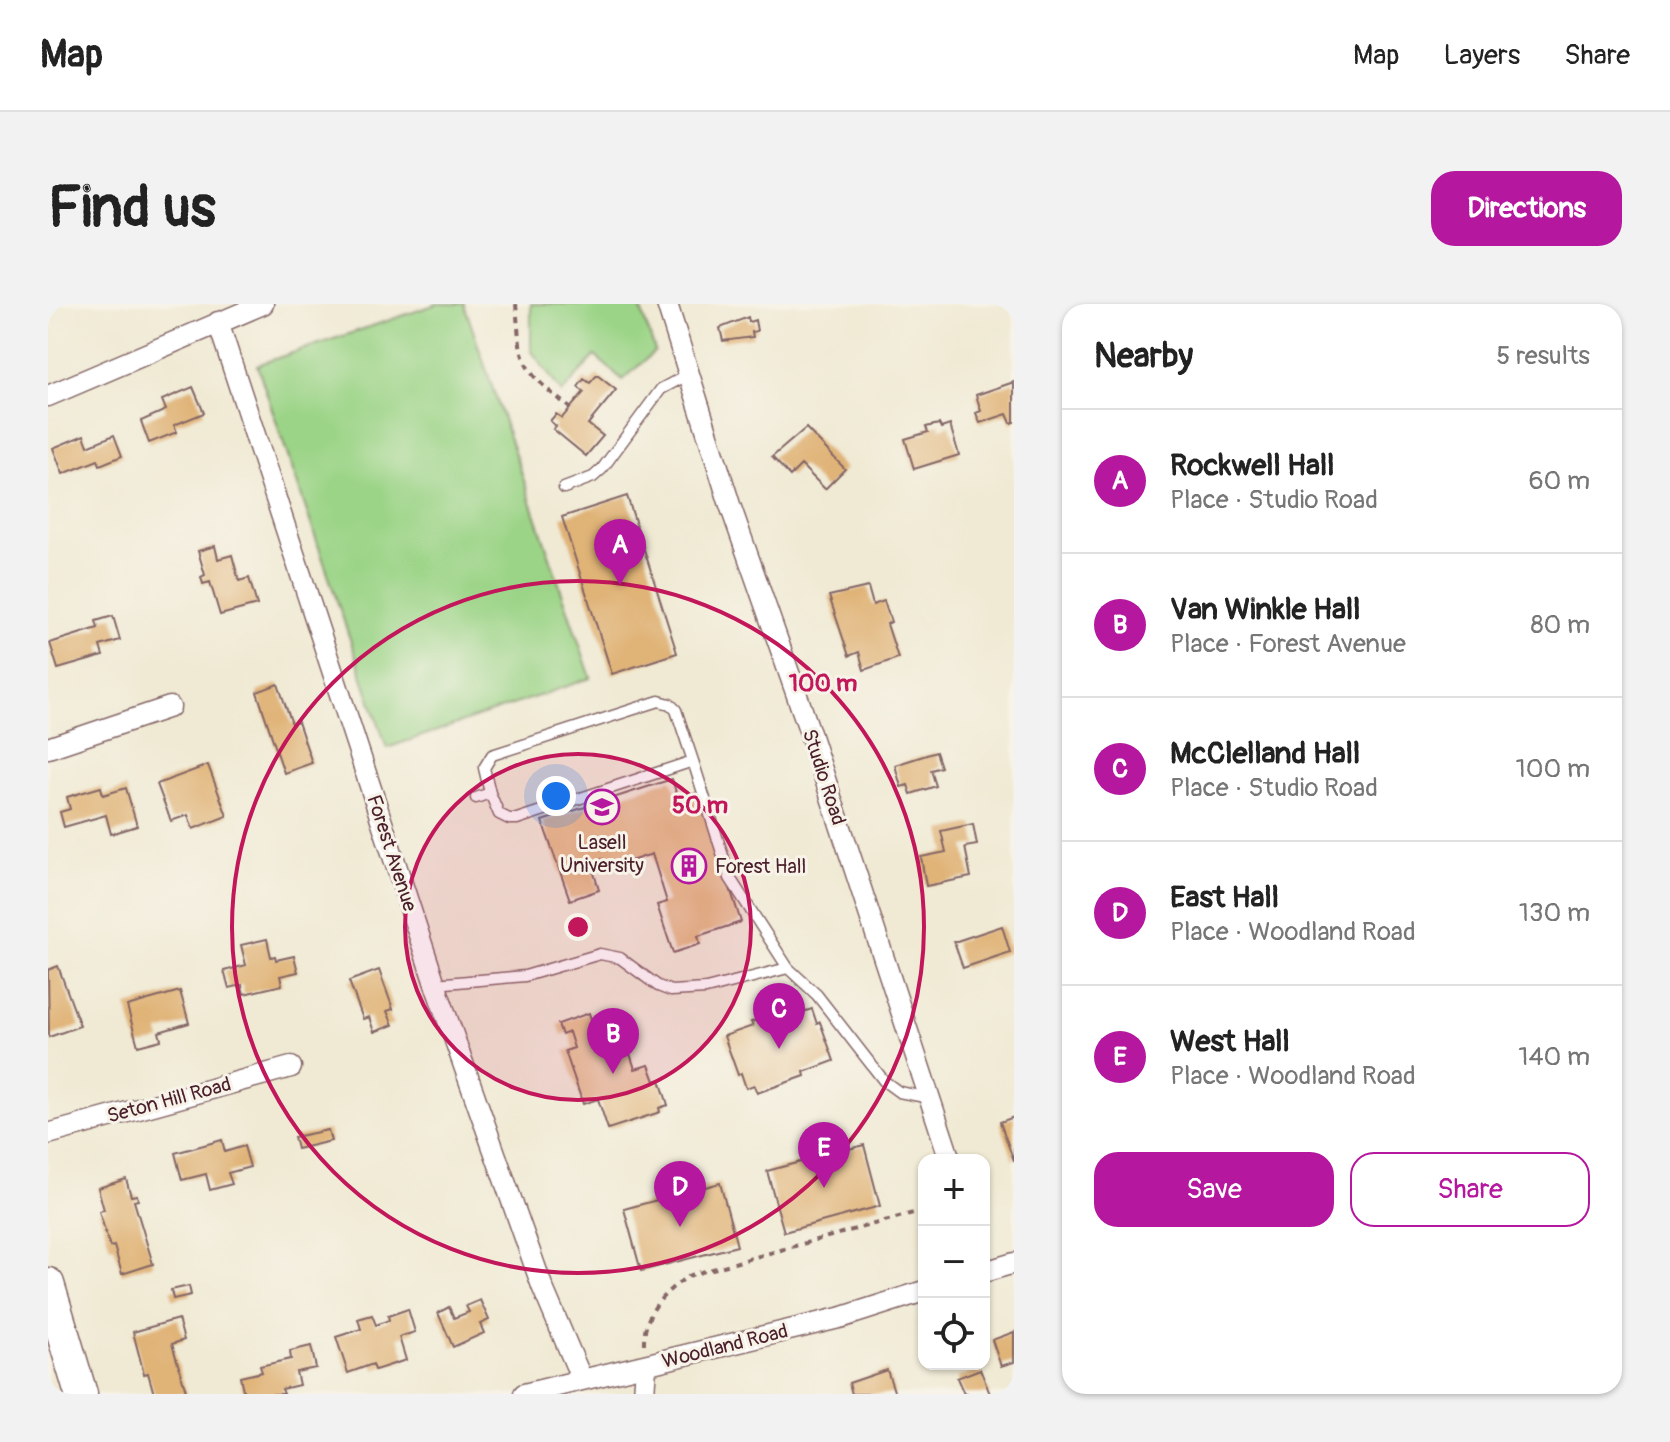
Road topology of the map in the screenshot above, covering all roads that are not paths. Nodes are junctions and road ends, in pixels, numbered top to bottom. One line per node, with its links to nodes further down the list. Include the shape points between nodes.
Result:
1 (263, 304): 3 (street)
2 (667, 304): 4 (street, Studio Road)
3 (218, 322): 5 (street); 13 (street, Forest Avenue)
4 (689, 374): 6 (lane, via 658,392 602,469); 15 (street, Studio Road)
5 (48, 396)
6 (564, 488)
7 (170, 707): 8 (street)
8 (48, 748)
9 (693, 761): 10 (lane, via 517,819 499,814); 10 (lane, via 676,710 659,701 492,755 484,768); 12 (lane, via 730,878)
10 (490, 793): 11 (lane)
11 (476, 798)
12 (788, 968): 13 (lane, via 706,989 671,991 620,958 600,954 525,976); 15 (lane, via 817,995 884,1081 899,1092)
13 (435, 984): 24 (street, Forest Avenue, via 542,1286)
14 (291, 1067): 16 (street, Seton Hill Road)
15 (930, 1098): 17 (street, Studio Road)
16 (48, 1134)
17 (948, 1154)
18 (1014, 1263): 19 (street)
19 (990, 1269)
20 (48, 1284): 22 (main road)
21 (918, 1293): 23 (street, Woodland Road)
22 (56, 1339): 25 (main road)
23 (646, 1366): 24 (street, Woodland Road); 27 (street)
24 (582, 1380): 26 (street, Woodland Road)
25 (81, 1394)
26 (524, 1394)
27 (644, 1394)

